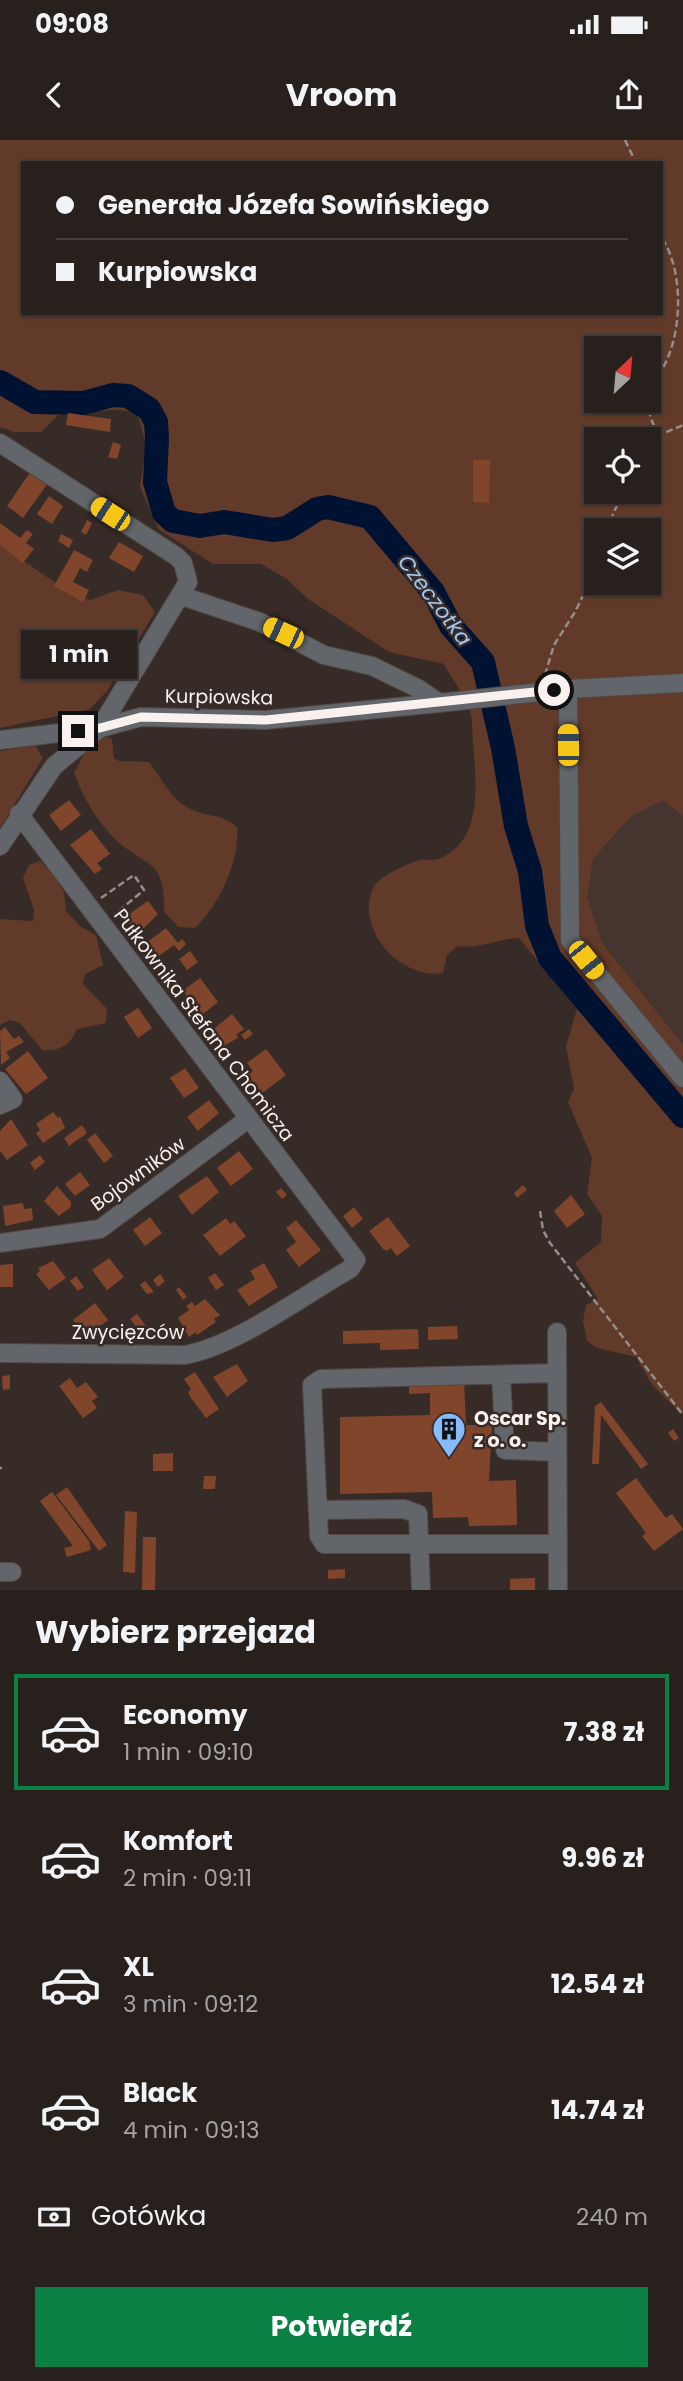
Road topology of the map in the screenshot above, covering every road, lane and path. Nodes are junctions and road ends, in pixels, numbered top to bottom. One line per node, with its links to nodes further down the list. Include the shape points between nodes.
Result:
1 (625, 140): 2 (path)
2 (635, 161)
3 (663, 240): 5 (path, via 673,258 676,301 671,349 649,404)
4 (683, 425): 6 (path)
5 (655, 427)
6 (661, 435)
7 (0, 443): 9 (street, via 176,556 188,582)
8 (584, 594): 12 (path, via 554,645)
9 (182, 596): 13 (street, via 260,622 315,651 372,666); 14 (street)
10 (683, 683): 11 (street, Kurpiowska)
11 (568, 689): 12 (street, Kurpiowska); 20 (street, via 570,940)
12 (539, 692): 13 (street, Kurpiowska)
13 (439, 704): 14 (street, Kurpiowska, via 266,720 141,717)
14 (100, 728): 15 (street, Kurpiowska); 16 (street, via 54,766)
15 (0, 740)
16 (19, 814): 17 (street); 23 (street, Pułkownika Stefana Chomicza)
17 (0, 846)
18 (94, 896): 19 (path, via 104,898 134,875 145,890 117,911)
19 (113, 922)
20 (683, 1078)
21 (0, 1081): 22 (street, via 13,1099)
22 (0, 1105)
23 (248, 1119): 25 (street, Bojowników, via 100,1229); 26 (street, Pułkownika Stefana Chomicza)
24 (540, 1211): 31 (path, via 550,1242)
25 (0, 1244)
26 (356, 1260): 28 (street, Zwycięzców, via 350,1269 201,1351 185,1355)
27 (557, 1332): 29 (street)
28 (0, 1353)
29 (557, 1373): 30 (street); 32 (street)
30 (501, 1375): 32 (street, via 505,1450); 33 (street, via 314,1382)
31 (683, 1415)
32 (557, 1452): 35 (street)
33 (318, 1510): 34 (street, via 409,1510 418,1514); 34 (street, via 319,1536 324,1544)
34 (420, 1544): 35 (street); 36 (street)
35 (558, 1544): 37 (street)
36 (421, 1590)
37 (558, 1590)

